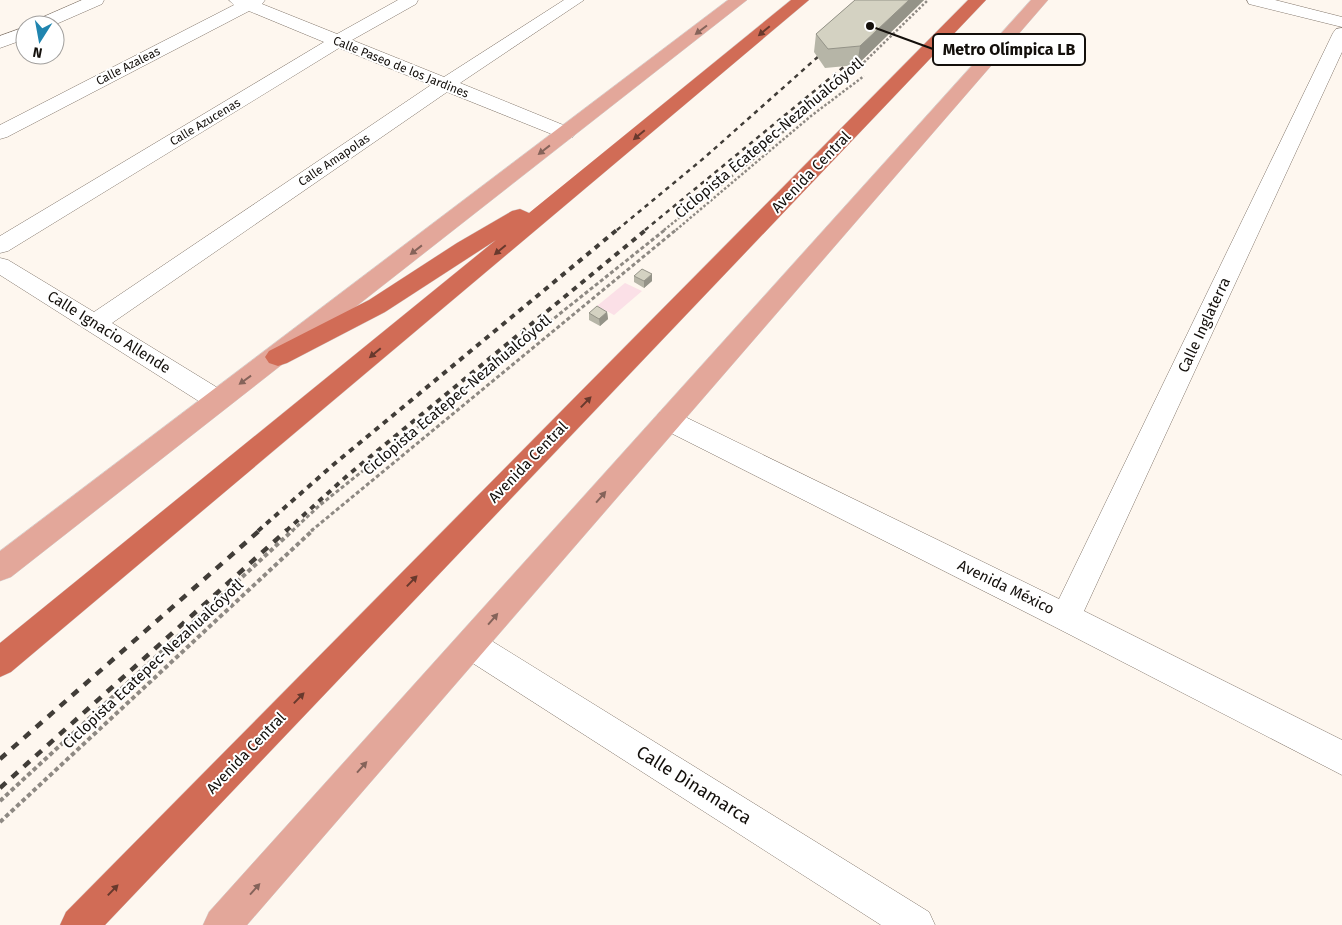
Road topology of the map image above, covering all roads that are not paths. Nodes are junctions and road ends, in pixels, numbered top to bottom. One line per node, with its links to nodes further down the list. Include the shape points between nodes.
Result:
1 (96, 0): 10 (street)
2 (410, 0): 14 (street, Calle Azucenas)
3 (576, 0): 16 (street, Calle Amapolas)
4 (739, 0): 18 (main road, one-way to 18)
5 (801, 0): 19 (highway, one-way to 19)
6 (978, 0): 31 (highway, Avenida Central, one-way to 6)
7 (1040, 0): 25 (main road)
8 (1255, 0): 11 (street)
9 (247, 1): 14 (street, Calle Paseo de los Jardines); 17 (street, Calle Azaleas)
10 (62, 15)
11 (1342, 22)
12 (1342, 33): 27 (street, Calle Inglaterra)
13 (15, 36): 15 (street)
14 (338, 41): 16 (street, Calle Paseo de los Jardines); 20 (street, Calle Azucenas)
15 (0, 43)
16 (446, 84): 18 (street, Calle Paseo de los Jardines); 22 (street, Calle Amapolas)
17 (0, 133)
18 (566, 133): 23 (main road, one-way to 23)
19 (584, 180): 23 (highway, via 465,248 378,306); 29 (highway, one-way to 29)
20 (0, 246)
21 (0, 266): 22 (street, Calle Ignacio Allende)
22 (94, 323): 24 (street, Calle Ignacio Allende)
23 (278, 357): 24 (main road, one-way to 24)
24 (217, 400): 26 (main road)
25 (668, 420): 27 (street, Avenida México); 28 (main road, one-way to 25)
26 (0, 568)
27 (1066, 617): 30 (street, Avenida México)
28 (471, 645): 32 (main road, one-way to 28); 33 (street, Calle Dinamarca)
29 (0, 662)
30 (1342, 758)
31 (79, 925)
32 (222, 925)
33 (916, 925)

